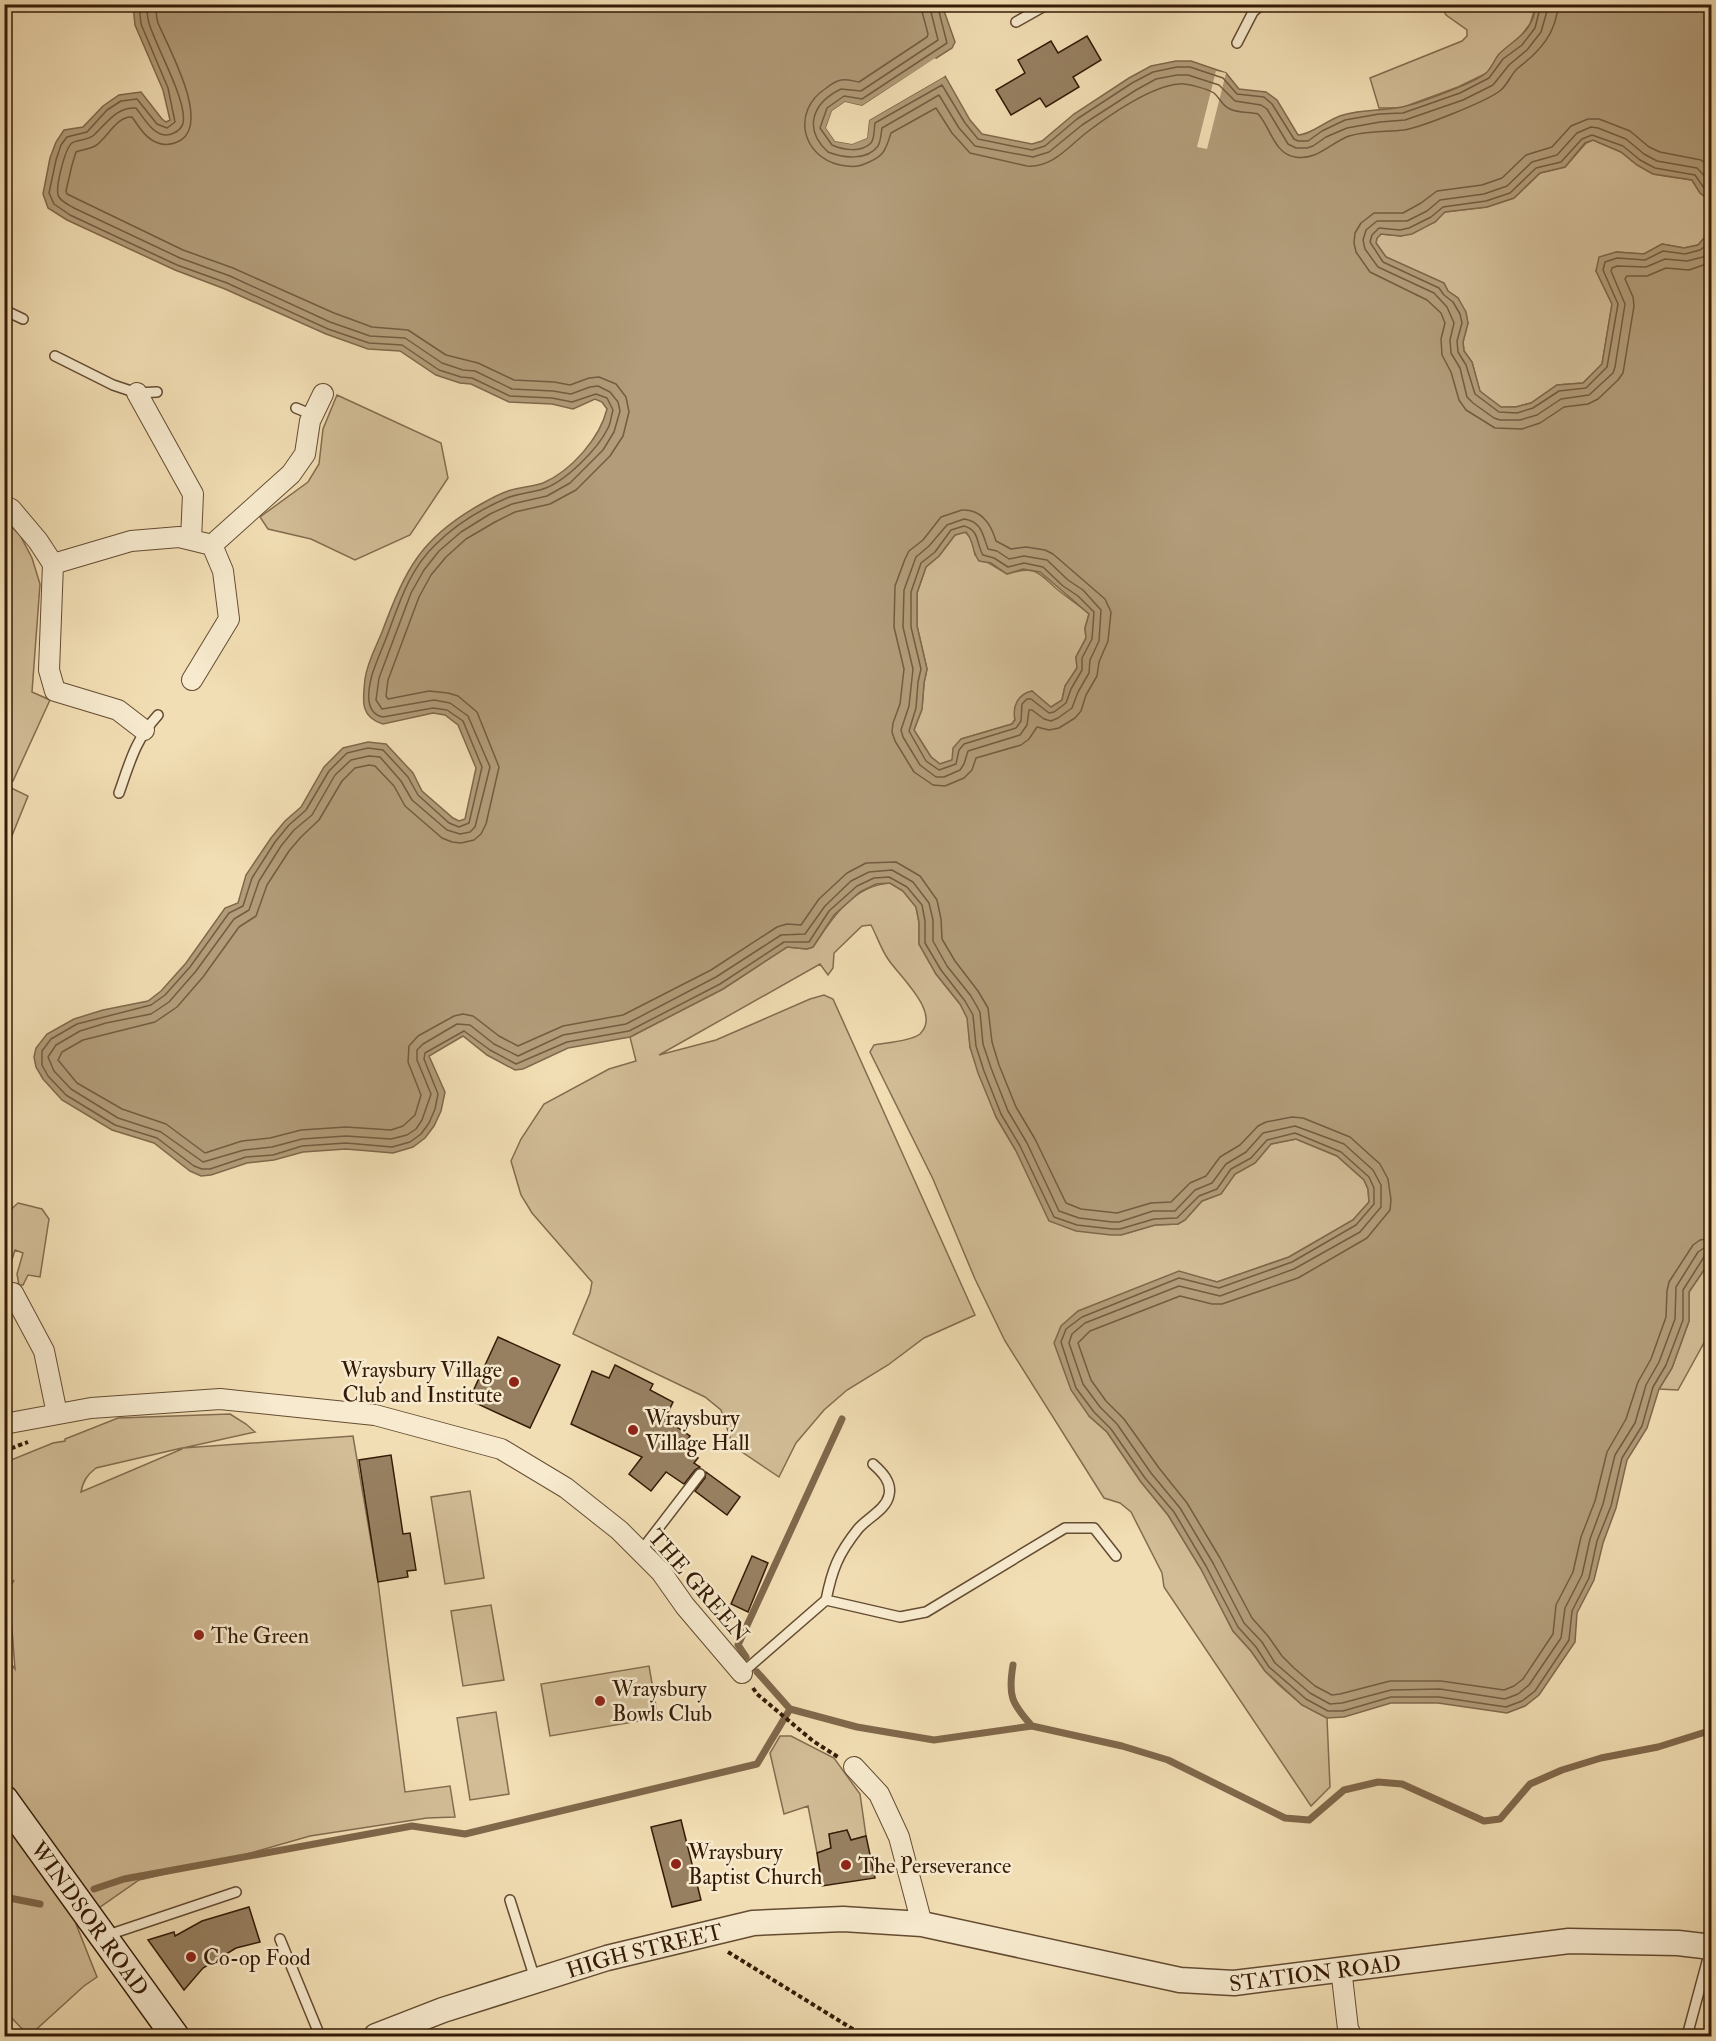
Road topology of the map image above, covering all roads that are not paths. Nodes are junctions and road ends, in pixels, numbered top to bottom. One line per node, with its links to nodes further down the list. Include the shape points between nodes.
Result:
1 (1048, 4): 3 (lane)
2 (1262, 4): 4 (lane, via 1252,12)
3 (1016, 22)
4 (1236, 43)
5 (4, 310): 6 (lane)
6 (23, 319)
7 (55, 356): 9 (lane)
8 (157, 392): 9 (lane)
9 (137, 393): 12 (street, via 193,494)
10 (323, 394): 13 (street, via 304,411 310,421 305,454 291,474)
11 (4, 506): 14 (street, via 11,509)
12 (191, 540): 13 (street); 14 (street, via 179,537 131,541)
13 (212, 545): 15 (street, via 223,571 229,619)
14 (53, 564): 17 (street, via 49,670 56,691 118,710)
15 (192, 680)
16 (158, 715): 17 (lane)
17 (144, 730): 18 (lane)
18 (119, 793)
19 (13, 1293): 20 (street, via 44,1351)
20 (57, 1414): 21 (street, THE GREEN); 24 (street, THE GREEN, via 220,1399 375,1415 501,1449 566,1488)
21 (4, 1424)
22 (873, 1464): 26 (lane, via 887,1480 890,1493 886,1503 860,1527 841,1553)
23 (700, 1474): 24 (lane)
24 (640, 1552): 27 (street, THE GREEN, via 661,1572)
25 (1116, 1556): 26 (lane, via 1094,1528 1065,1528 926,1612 900,1617)
26 (826, 1600): 27 (lane)
27 (742, 1673)
28 (854, 1767): 32 (street, via 879,1794 899,1837)
29 (4, 1800): 33 (main road, WINDSOR ROAD)
30 (236, 1892): 33 (lane)
31 (510, 1900): 37 (lane)
32 (922, 1924): 36 (street, STATION ROAD, via 1180,1980 1234,1983); 37 (street, HIGH STREET, via 843,1919 753,1923 607,1958)
33 (102, 1936): 39 (main road, WINDSOR ROAD)
34 (280, 1939): 40 (lane)
35 (1711, 1947): 36 (street, STATION ROAD, via 1569,1941); 42 (lane)
36 (1341, 1968): 41 (street)
37 (536, 1981): 38 (street, HIGH STREET, via 443,2010)
38 (385, 2035)
39 (174, 2037)
40 (320, 2037)
41 (1352, 2037)
42 (1687, 2037)

